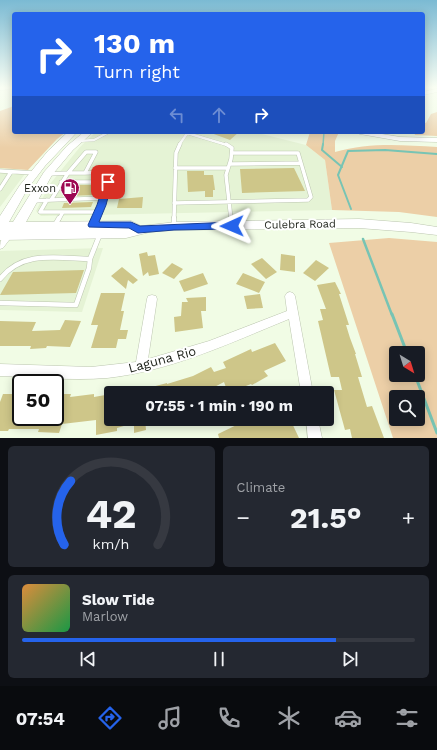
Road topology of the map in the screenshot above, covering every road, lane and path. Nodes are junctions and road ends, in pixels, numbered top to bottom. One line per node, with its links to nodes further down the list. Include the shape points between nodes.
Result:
1 (71, 134): 16 (main road)
2 (87, 134): 8 (main road)
3 (106, 134): 8 (lane, via 97,140)
4 (186, 134): 12 (lane, via 176,153)
5 (191, 134): 9 (lane, via 226,144 232,148)
6 (385, 134): 7 (street)
7 (437, 140)
8 (78, 141): 19 (main road)
9 (232, 154): 10 (lane, via 298,154); 11 (lane)
10 (301, 163): 11 (lane); 25 (lane, via 311,197 308,200)
11 (229, 166): 12 (lane); 25 (lane, via 226,175)
12 (175, 168): 26 (lane)
13 (0, 171): 14 (lane)
14 (11, 172): 16 (lane); 21 (lane)
15 (112, 172): 18 (lane)
16 (34, 173): 19 (main road); 32 (main road, via 14,202)
17 (68, 173): 18 (lane); 18 (lane, via 86,152 96,152); 19 (lane); 20 (lane)
18 (85, 173)
19 (48, 174): 24 (main road)
20 (61, 182): 22 (lane, via 108,182); 23 (lane)
21 (0, 189)
22 (104, 198): 23 (lane); 28 (lane)
23 (49, 200): 24 (lane); 27 (lane, via 40,212)
24 (31, 201): 32 (main road)
25 (229, 201): 26 (lane); 30 (lane)
26 (174, 203): 31 (lane)
27 (63, 212): 28 (lane); 29 (lane)
28 (99, 212): 33 (lane)
29 (55, 226): 32 (main road, Culebra Road); 33 (main road, Culebra Road)
30 (232, 226): 31 (main road, Culebra Road); 34 (main road, Culebra Road, via 352,224 414,227)
31 (174, 227): 33 (main road, Culebra Road, via 138,230 126,234)
32 (4, 229): 33 (main road, Culebra Road); 35 (street)
33 (96, 230): 36 (lane)
34 (437, 231)
35 (0, 246)
36 (90, 259): 37 (lane, via 28,259 10,268); 40 (lane, via 76,305)
37 (0, 279)
38 (290, 296): 41 (street)
39 (152, 299): 42 (street)
40 (0, 304)
41 (293, 313): 42 (street, Laguna Rio, via 203,348); 44 (street)
42 (141, 367): 43 (street, Laguna Rio, via 98,372)
43 (0, 370)
44 (307, 386)
45 (313, 426): 46 (street)
46 (315, 438)

